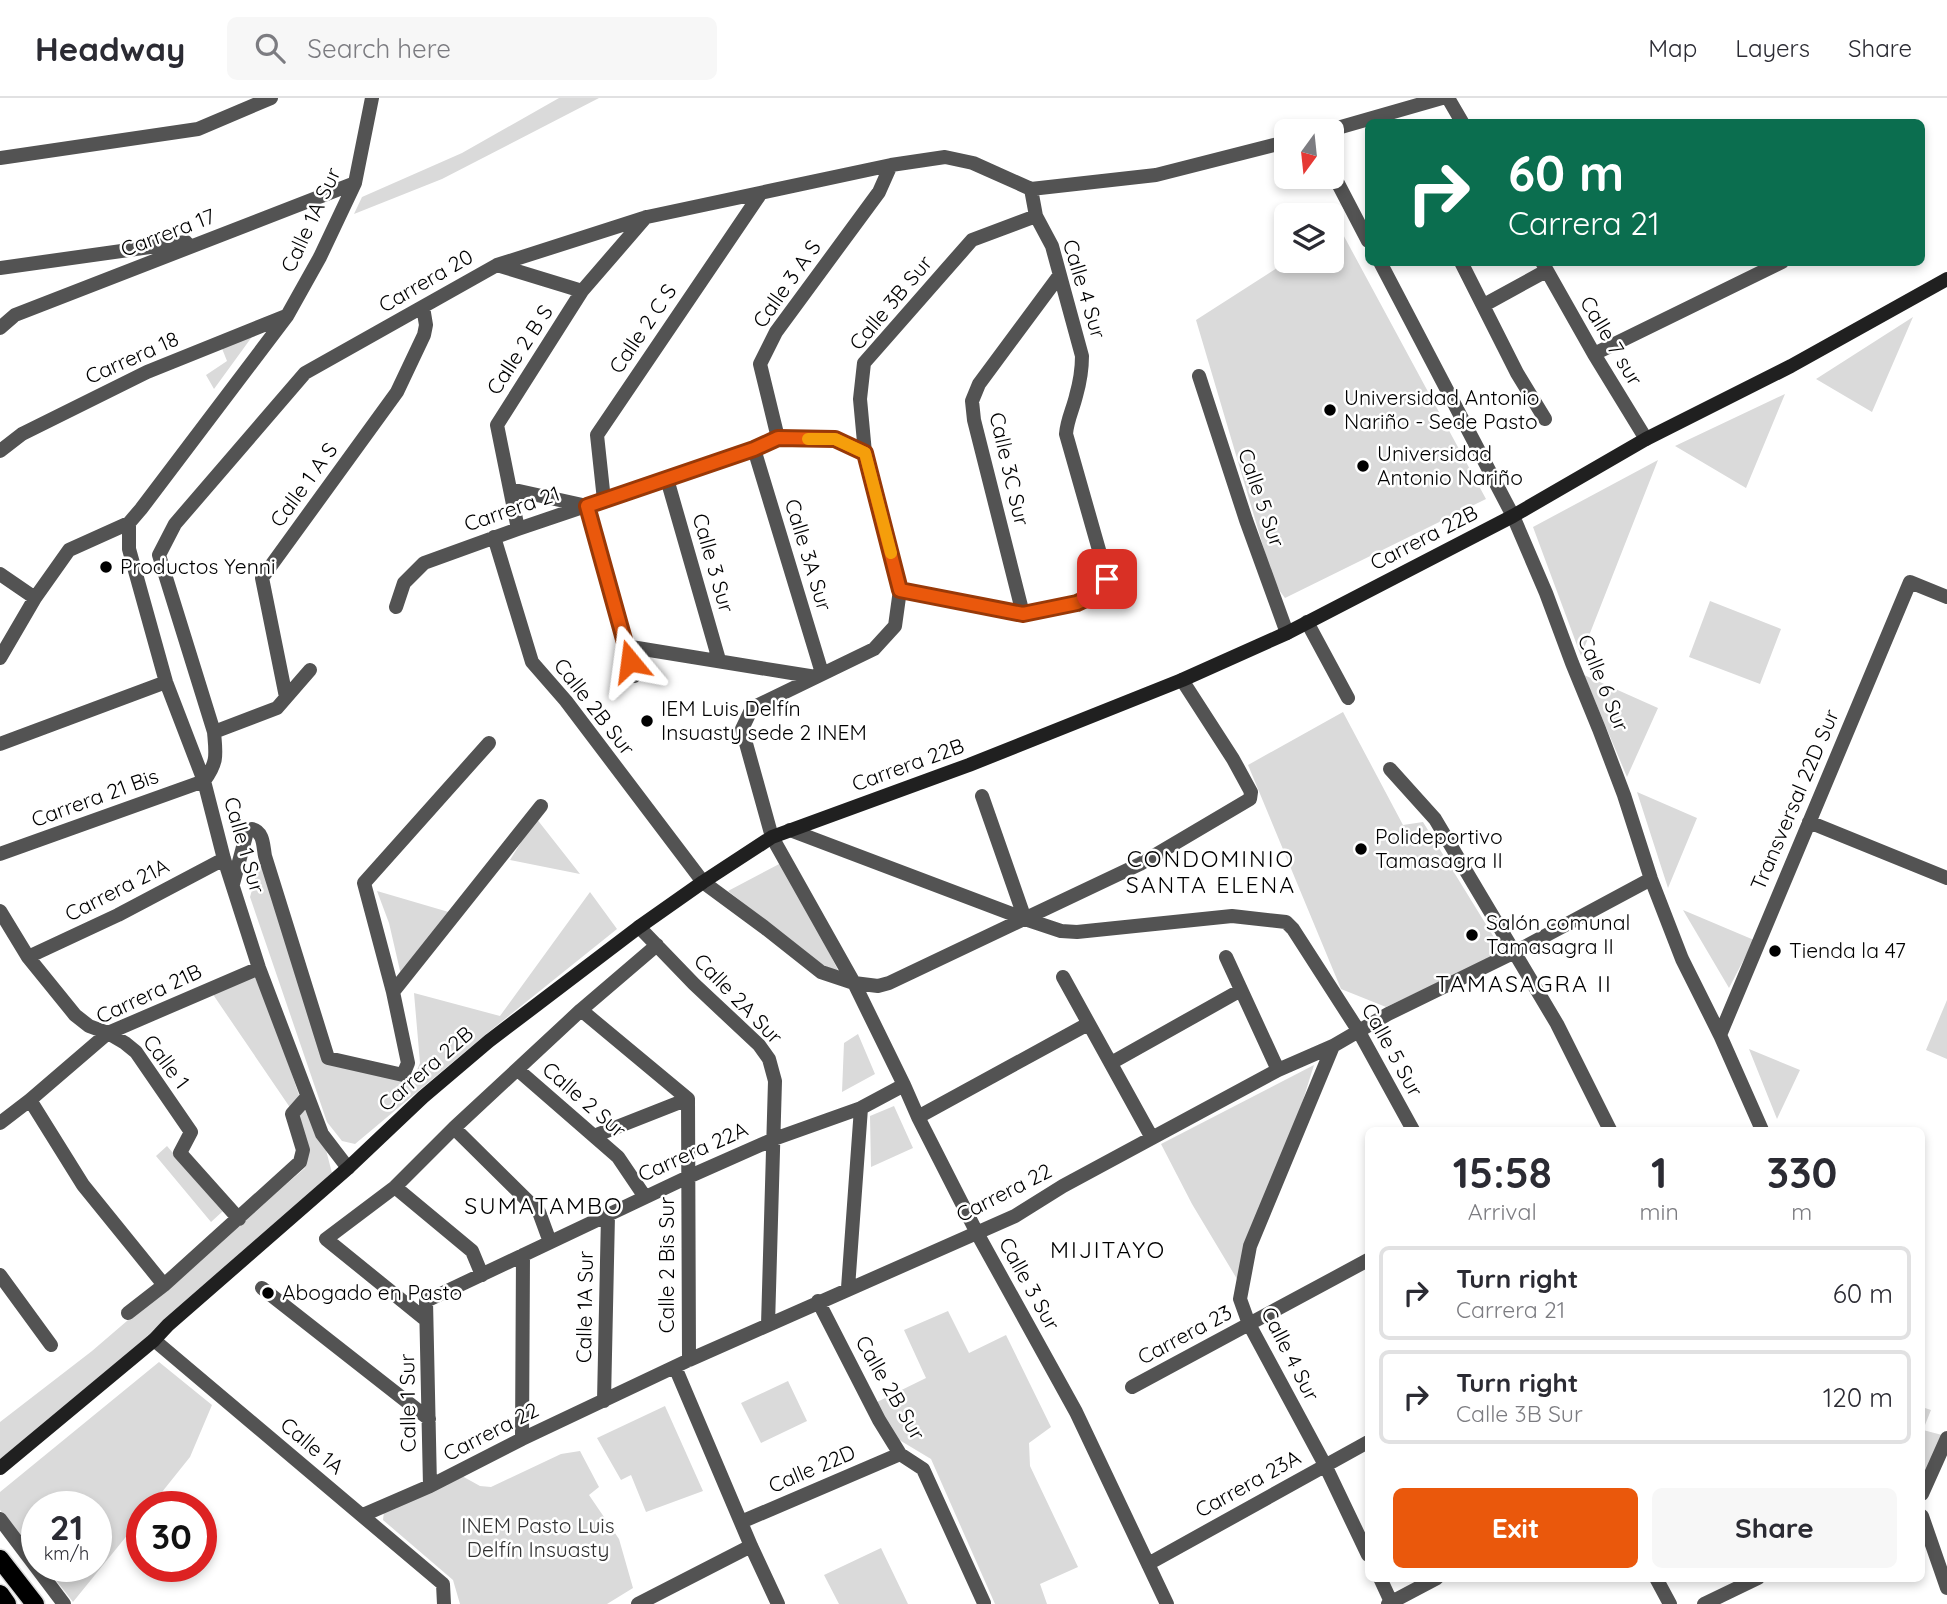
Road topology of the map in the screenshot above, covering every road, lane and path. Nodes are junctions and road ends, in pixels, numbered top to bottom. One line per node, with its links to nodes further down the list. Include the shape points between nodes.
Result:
1 (271, 98): 10 (street, via 198,129)
2 (372, 98): 12 (street, Calle 1A Sur)
3 (1442, 98): 5 (street)
4 (1448, 98): 6 (street)
5 (1369, 119)
6 (1460, 119)
7 (1365, 120): 8 (street)
8 (1344, 126)
9 (1274, 145): 13 (street, via 1156,175)
10 (0, 158)
11 (891, 165): 13 (street, Carrera 20, via 945,157 973,163); 15 (street, Carrera 20); 36 (street, Calle 3 A S, via 880,192 776,332 760,364)
12 (355, 183): 19 (street, Carrera 17); 31 (street, Calle 1A Sur)
13 (1031, 189): 16 (street, Calle 4 Sur)
14 (1341, 189): 18 (street)
15 (761, 193): 17 (street, Carrera 20); 43 (street, Calle 2 C S, via 597,435)
16 (1036, 216): 26 (street, Calle 4 Sur, via 1052,246); 40 (street, Calle 3B Sur, via 972,240 864,363 860,399)
17 (647, 217): 20 (street, Carrera 20); 28 (street, Calle 2 B S)
18 (1365, 235)
19 (211, 239): 25 (street); 32 (street, Carrera 17, via 15,315)
20 (497, 265): 28 (street); 30 (street, Carrera 20)
21 (1382, 266): 45 (street, Calle 6 Sur)
22 (1463, 266): 29 (street)
23 (1774, 266): 33 (street)
24 (1544, 267): 29 (street); 33 (street, Calle 7 sur)
25 (0, 268)
26 (1059, 276): 54 (street, Calle 3C Sur, via 979,384 972,401); 54 (street, Calle 4 Sur, via 1082,356 1066,434 1107,589 1077,603)
27 (1947, 279): 37 (street, Carrera 22B, via 1791,366)
28 (582, 291): 42 (street, Calle 2 B S, via 496,425)
29 (1484, 304): 35 (street)
30 (423, 307): 65 (street, Calle 1 A S, via 424,335 397,392 262,578); 67 (street, Carrera 20, via 305,373 175,524 159,555)
31 (287, 316): 39 (street, Carrera 18, via 147,372 22,434); 46 (street)
32 (0, 328)
33 (1594, 354): 37 (street, Calle 7 sur)
34 (1199, 376): 56 (street, Calle 5 Sur)
35 (1545, 419)
36 (778, 438): 38 (street, Carrera 21); 40 (street, Carrera 21, via 835,439)
37 (1646, 439): 45 (street, Carrera 22B)
38 (754, 449): 41 (street, Carrera 21); 61 (street, Calle 3A Sur)
39 (0, 451)
40 (865, 453): 50 (street, Calle 3B Sur)
41 (667, 478): 43 (street, Carrera 21); 59 (street, Calle 3 Sur)
42 (510, 489): 44 (street); 47 (street, Calle 2 B S)
43 (604, 500): 44 (street, Carrera 21)
44 (587, 506): 47 (street, Carrera 21); 57 (street)
45 (1513, 516): 55 (street, Carrera 22B); 80 (street, Calle 6 Sur, via 1600,729)
46 (129, 523): 52 (street, via 69,550); 64 (street, Calle 1 Sur, via 129,548)
47 (518, 529): 48 (street, Carrera 21)
48 (494, 537): 53 (street, Carrera 21, via 424,563 404,583); 81 (street, Calle 2B Sur, via 532,662)
49 (0, 574): 52 (street)
50 (900, 590): 54 (street); 61 (street, via 895,626 874,649)
51 (1947, 597): 74 (street, Transversal 22D Sur, via 1910,582)
52 (35, 598): 58 (street)
53 (396, 607)
54 (1023, 614)
55 (1307, 622): 56 (street, Carrera 22B); 66 (street)
56 (1287, 632): 63 (street, Carrera 22B)
57 (625, 646): 59 (street); 62 (street)
58 (0, 658)
59 (719, 660): 61 (street)
60 (310, 670): 65 (street)
61 (819, 675): 76 (street, via 752,709 743,729)
62 (634, 676)
63 (1182, 680): 75 (street, Carrera 22B); 84 (street, via 1233,759 1251,792 1250,799 1140,864)
64 (166, 682): 69 (street); 71 (street, Calle 1 Sur)
65 (286, 697): 67 (street, via 277,708)
66 (1348, 698)
67 (214, 732): 71 (street, Carrera 20, via 217,758)
68 (489, 743): 94 (street, via 364,883)
69 (0, 744)
70 (1390, 769): 87 (street, via 1434,819)
71 (204, 781): 77 (street, Carrera 21 Bis); 78 (street, Calle 1 Sur)
72 (982, 796): 84 (street)
73 (541, 806): 94 (street)
74 (1809, 821): 79 (street); 99 (street, Transversal 22D Sur)
75 (790, 830): 76 (street, Carrera 22B); 84 (street)
76 (772, 837): 81 (street, Carrera 22B); 92 (street, Calle 3 Sur)
77 (0, 854)
78 (224, 859): 82 (street, Calle 1 Sur); 88 (street, Carrera 21A)
79 (1947, 878)
80 (1651, 879): 87 (street, Carrera 22); 99 (street, Calle 6 Sur, via 1682,959)
81 (703, 882): 85 (street, Carrera 22B); 92 (street, Calle 2B Sur, via 821,972)
82 (233, 884): 90 (street, Calle 1 Sur); 94 (street, via 247,832 257,830 328,1058 404,1075 408,1063)
83 (0, 911): 88 (street, Calle 1)
84 (1025, 919): 92 (street, via 889,983); 97 (street, Calle 5 Sur, via 1077,932 1233,916 1286,922)
85 (639, 927): 86 (street, Calle 2A Sur); 119 (street, Carrera 22B, via 489,1041)
86 (657, 945): 95 (street); 118 (street, Calle 2A Sur, via 769,1059 775,1081)
87 (1515, 952): 97 (street, Carrera 22); 113 (street)
88 (28, 957): 98 (street, Calle 1, via 75,1015)
89 (1226, 957): 93 (street)
90 (259, 968): 98 (street, Carrera 21B); 105 (street, Calle 1 Sur)
91 (1063, 977): 96 (street)
92 (854, 984): 104 (street, Calle 3 Sur)
93 (1241, 990): 101 (street); 103 (street)
94 (393, 992)
95 (581, 1010): 102 (street); 106 (street)
96 (1088, 1024): 101 (street); 110 (street)
97 (1358, 1030): 100 (street, Carrera 22); 112 (street, Calle 5 Sur)
98 (108, 1032): 107 (street, Carrera 21B); 124 (street, Calle 1, via 136,1052 191,1132 180,1153)
99 (1720, 1035): 114 (street, Calle 6 Sur)
100 (1333, 1046): 103 (street, Carrera 22); 138 (street, Calle 4 Sur, via 1250,1246 1240,1299)
101 (1111, 1063): 117 (street)
102 (518, 1070): 115 (street); 116 (street, Calle 2 Sur)
103 (1278, 1070): 117 (street, Carrera 22)
104 (904, 1085): 109 (street, Carrera 22A); 110 (street, Calle 3 Sur)
105 (307, 1097): 119 (street, Calle 1 Sur, via 322,1134); 124 (street, via 292,1114 303,1150 300,1162)
106 (688, 1099): 116 (street); 120 (street, Calle 2 Bis Sur)
107 (30, 1100): 111 (street, Carrera 21B); 131 (street, via 82,1185)
108 (0, 1101): 111 (street)
109 (861, 1108): 118 (street, Carrera 22A); 133 (street)
110 (918, 1117): 125 (street, Calle 3 Sur)
111 (5, 1119)
112 (1411, 1127)
113 (1608, 1127)
114 (1761, 1127)
115 (454, 1128): 121 (street); 126 (street, Calle 1A Sur, via 539,1212)
116 (594, 1136): 122 (street, Calle 2 Sur, via 618,1157)
117 (1152, 1138): 125 (street, Carrera 22)
118 (774, 1139): 120 (street, Carrera 22A); 139 (street, Calle 2A Sur)
119 (348, 1168): 140 (street, Carrera 22B)
120 (688, 1177): 122 (street, Carrera 22A); 142 (street, Calle 2 Bis Sur)
121 (395, 1187): 130 (street, via 472,1251); 137 (street, via 326,1239)
122 (645, 1197): 123 (street, Carrera 22A)
123 (608, 1215): 126 (street, Carrera 22A); 145 (street, Calle 1A Sur)
124 (239, 1219): 131 (street)
125 (977, 1233): 133 (street, Carrera 22); 163 (street, Calle 3 Sur, via 1076,1412)
126 (550, 1242): 127 (street, Carrera 22A)
127 (523, 1255): 130 (street, Carrera 22A); 148 (street)
128 (1365, 1262): 138 (street, Carrera 23)
129 (0, 1275): 141 (street)
130 (482, 1275): 134 (street, Carrera 22A)
131 (164, 1285): 136 (street)
132 (262, 1288): 146 (street)
133 (848, 1288): 135 (street, Carrera 22)
134 (426, 1301): 137 (street, Calle 1 Sur)
135 (818, 1301): 139 (street, Carrera 22); 150 (street, Calle 2B Sur)
136 (128, 1313)
137 (426, 1320): 146 (street, Calle 1 Sur)
138 (1250, 1324): 144 (street, Carrera 23); 152 (street, Calle 4 Sur)
139 (768, 1325): 142 (street, Carrera 22)
140 (153, 1340): 153 (street, Carrera 22B); 156 (street, Calle 1A)
141 (51, 1345)
142 (689, 1360): 143 (street, Carrera 22)
143 (675, 1367): 145 (street, Carrera 22); 158 (street)
144 (1132, 1387)
145 (604, 1401): 148 (street, Carrera 22)
146 (429, 1419): 154 (street, Calle 1 Sur)
147 (1947, 1438): 151 (street)
148 (522, 1439): 154 (street, Carrera 22)
149 (1365, 1444): 152 (street, Carrera 23A)
150 (900, 1454): 158 (street, Calle 22D); 170 (street, Calle 2B Sur, via 923,1469)
151 (1942, 1460): 155 (street)
152 (1325, 1465): 161 (street, Calle 4 Sur); 163 (street, Carrera 23A)
153 (0, 1468)
154 (430, 1486): 156 (street, Carrera 22)
155 (1925, 1489)
156 (363, 1516): 175 (street, Calle 1A, via 443,1584)
157 (0, 1518): 174 (street)
158 (741, 1522): 160 (street)
159 (1925, 1525): 168 (street)
160 (751, 1546): 176 (street); 177 (street)
161 (1365, 1549)
162 (0, 1559): 173 (main road)
163 (1148, 1564): 178 (street, Calle 3 Sur)
164 (1382, 1582): 171 (street)
165 (1430, 1582): 171 (street)
166 (1658, 1582): 179 (street)
167 (1750, 1582): 180 (street)
168 (1947, 1588)
169 (0, 1594): 172 (main road)
170 (984, 1603)
171 (1391, 1603)
172 (7, 1604)
173 (35, 1604)
174 (64, 1604)
175 (444, 1604)
176 (638, 1604)
177 (778, 1604)
178 (1167, 1604)
179 (1670, 1604)
180 (1704, 1604)

